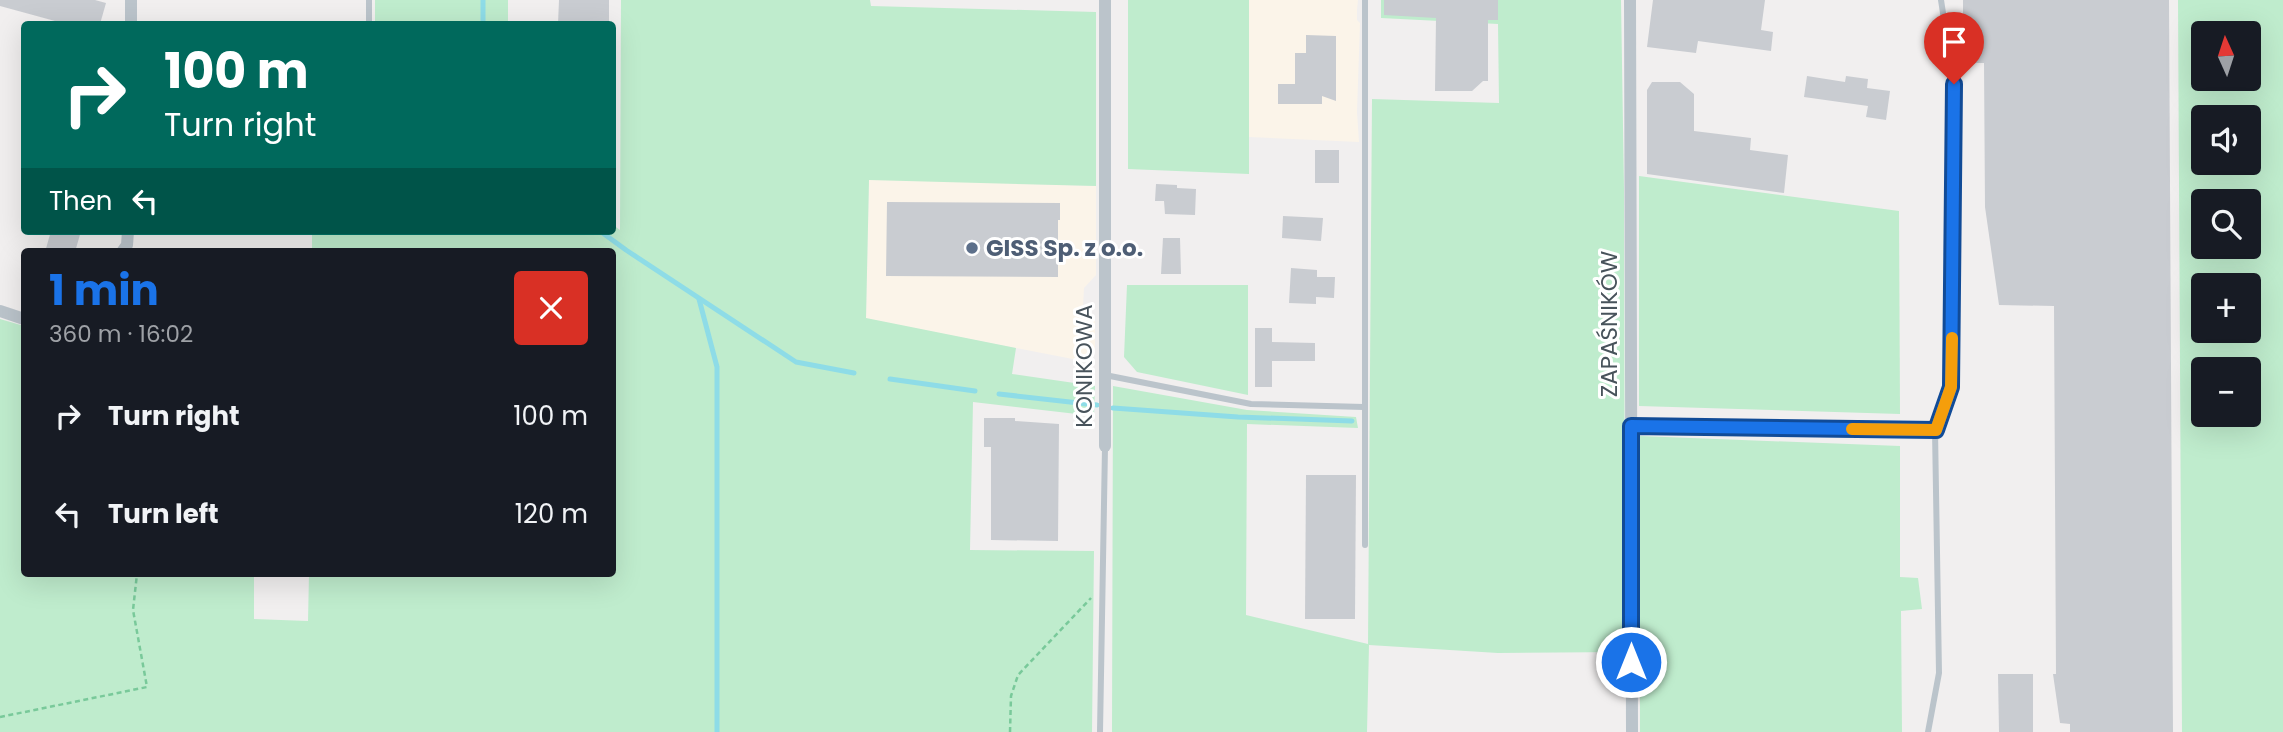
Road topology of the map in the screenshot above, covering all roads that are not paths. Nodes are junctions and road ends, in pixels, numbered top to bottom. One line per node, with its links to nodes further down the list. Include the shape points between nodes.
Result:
1 (131, 0): 7 (street)
2 (369, 0): 8 (lane)
3 (1105, 0): 11 (street, KONIKOWA)
4 (1365, 0): 12 (lane)
5 (1630, 0): 13 (street, ZAPAŚNIKÓW)
6 (1941, 0): 14 (lane, via 1954,84 1952,318 1951,387)
7 (131, 21)
8 (369, 21)
9 (0, 311): 10 (street)
10 (21, 318)
11 (1105, 375): 12 (lane, via 1251,404); 15 (street, KONIKOWA)
12 (1364, 407): 16 (lane)
13 (1631, 426): 14 (lane); 18 (street, ZAPAŚNIKÓW)
14 (1936, 430): 19 (lane, via 1939,673)
15 (1105, 446): 17 (lane, KONIKOWA)
16 (1365, 545)
17 (1100, 732)
18 (1632, 732)
19 (1928, 732)

